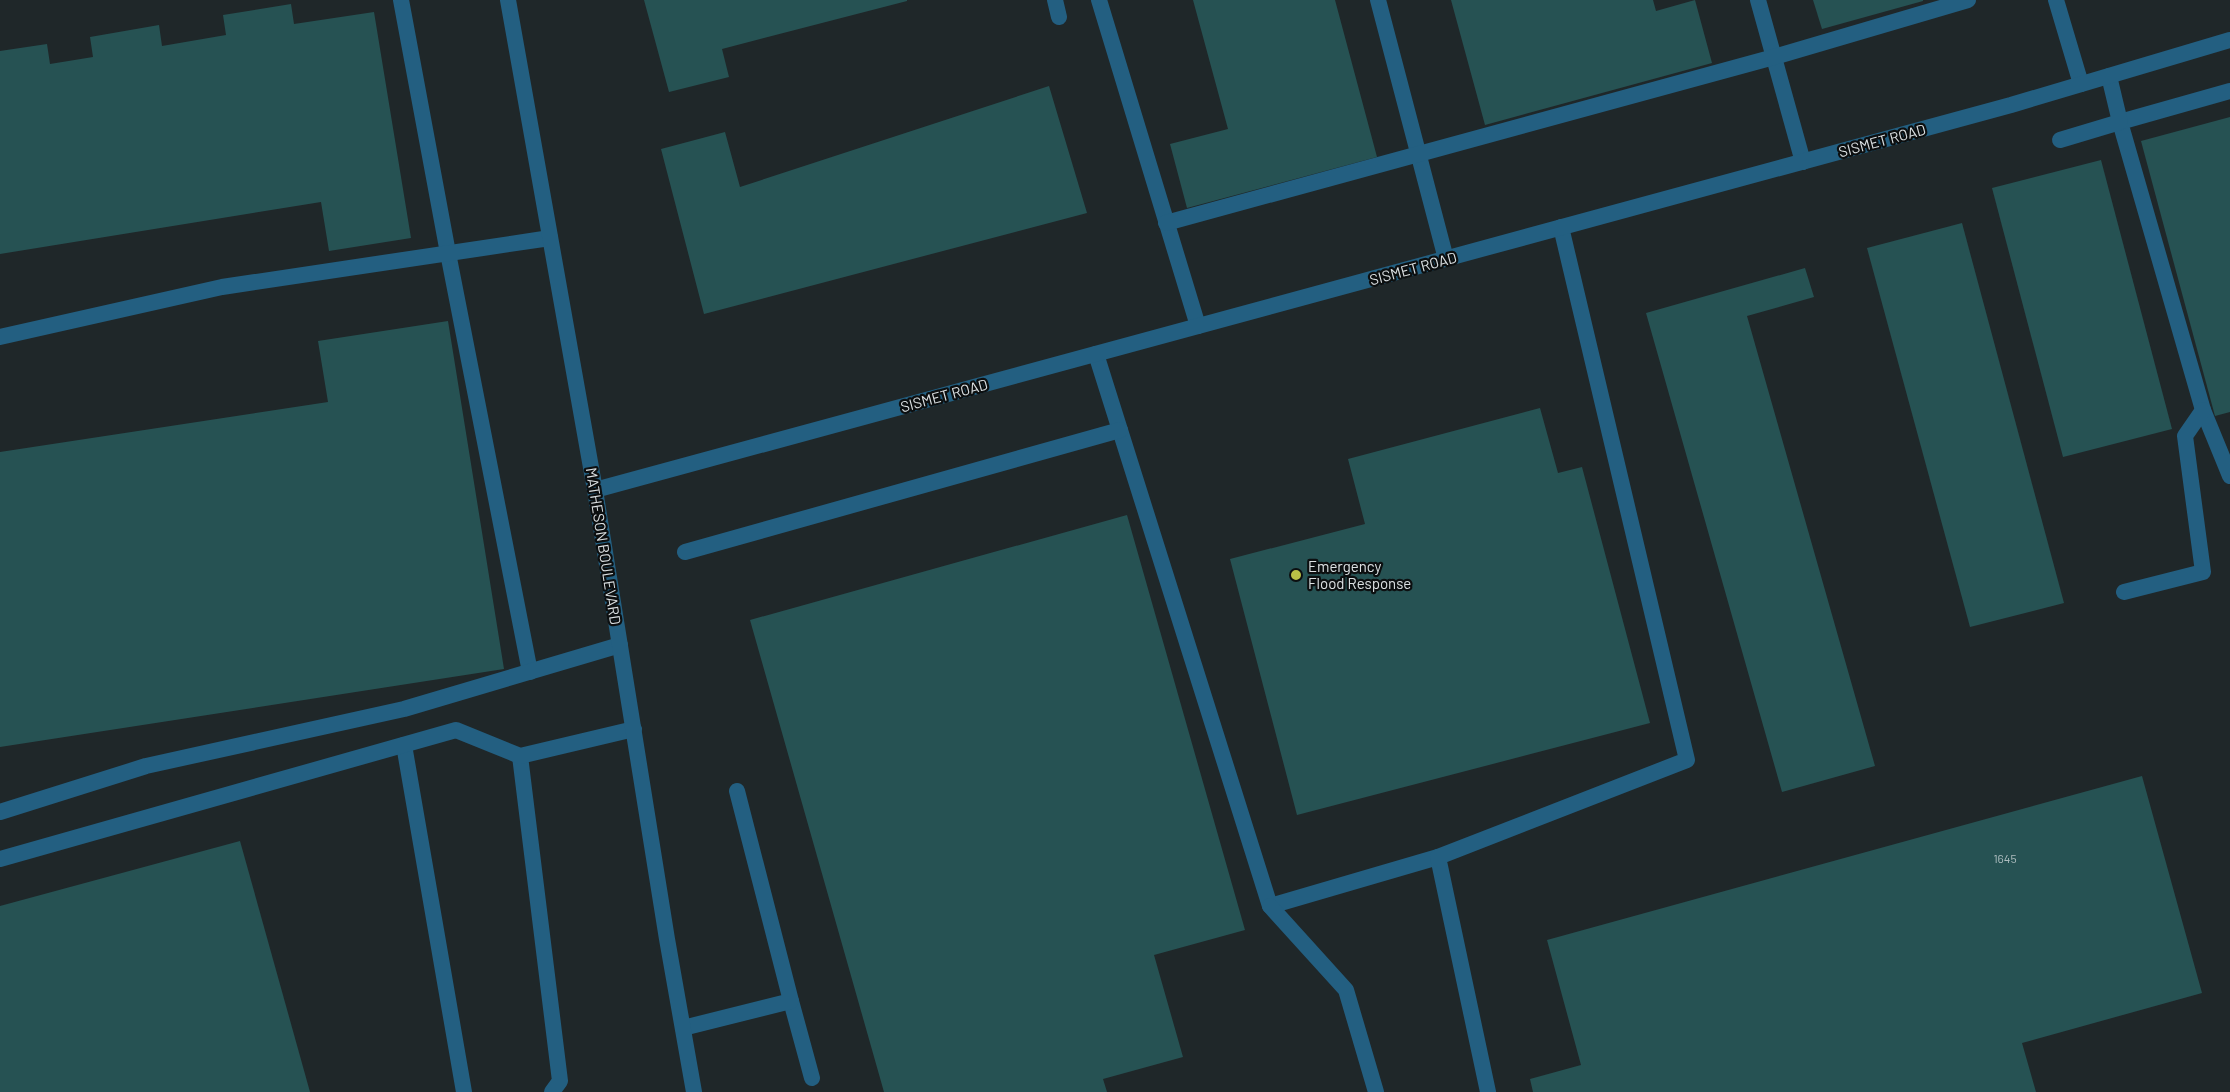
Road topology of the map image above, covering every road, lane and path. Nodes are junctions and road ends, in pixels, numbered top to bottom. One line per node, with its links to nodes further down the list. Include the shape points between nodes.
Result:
1 (401, 0): 22 (street)
2 (508, 0): 21 (street, MATHESON BOULEVARD)
3 (1055, 0): 9 (street)
4 (1100, 0): 19 (street)
5 (1378, 0): 17 (street)
6 (1758, 0): 11 (street)
7 (1968, 0): 11 (street)
8 (2056, 0): 13 (street)
9 (1059, 17)
10 (2230, 40): 12 (street, SISMET ROAD)
11 (1774, 57): 17 (street); 18 (street)
12 (2109, 76): 13 (street, SISMET ROAD); 15 (street)
13 (2081, 84): 18 (street, SISMET ROAD)
14 (2230, 91): 15 (street)
15 (2120, 122): 16 (street); 27 (street)
16 (2060, 140)
17 (1420, 154): 19 (street); 23 (street)
18 (1803, 162): 20 (street, SISMET ROAD)
19 (1166, 223): 24 (street)
20 (1561, 227): 23 (street, SISMET ROAD); 40 (street, via 1687,760)
21 (550, 238): 22 (street); 30 (street, MATHESON BOULEVARD)
22 (448, 253): 25 (street, via 222,287); 34 (street)
23 (1446, 259): 24 (street, SISMET ROAD)
24 (1198, 326): 26 (street, SISMET ROAD)
25 (0, 337)
26 (1096, 354): 28 (street); 30 (street, SISMET ROAD)
27 (2203, 410): 29 (street); 32 (street, via 2185,436 2203,572)
28 (1120, 430): 31 (street); 42 (street)
29 (2230, 476)
30 (595, 490): 33 (street, MATHESON BOULEVARD)
31 (685, 552)
32 (2124, 592)
33 (620, 645): 34 (street); 35 (street, MATHESON BOULEVARD)
34 (530, 672): 39 (street, via 404,709 146,766)
35 (634, 729): 37 (street); 44 (street, MATHESON BOULEVARD)
36 (404, 745): 37 (street, via 456,730); 41 (street); 46 (street)
37 (520, 756): 47 (street, via 560,1081)
38 (737, 791): 43 (street)
39 (0, 812)
40 (1438, 857): 42 (street); 50 (street)
41 (0, 859)
42 (1270, 906): 49 (street, via 1346,990)
43 (791, 1001): 44 (street); 45 (street)
44 (683, 1028): 48 (street, MATHESON BOULEVARD)
45 (813, 1078)
46 (464, 1092)
47 (552, 1092)
48 (694, 1092)
49 (1376, 1092)
50 (1488, 1092)

